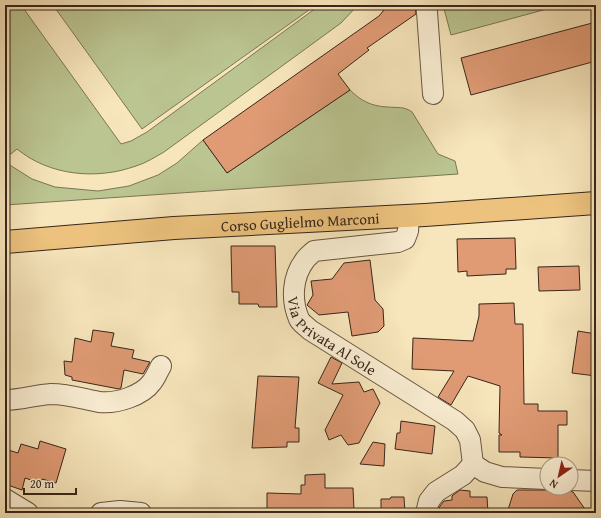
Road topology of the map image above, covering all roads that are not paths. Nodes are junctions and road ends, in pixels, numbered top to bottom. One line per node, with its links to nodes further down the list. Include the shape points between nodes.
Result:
1 (426, 5): 2 (street)
2 (433, 94)
3 (596, 203): 4 (main road, Corso Guglielmo Marconi)
4 (409, 216): 5 (main road, Corso Guglielmo Marconi, via 174,228); 8 (street, Via Privata Al Sole, via 405,239 398,242 314,252 305,259 297,275 294,298 300,320 310,330 455,421 465,430 470,440)
5 (5, 242)
6 (161, 366): 7 (street, via 152,383 122,400 100,402 50,394)
7 (5, 400)
8 (473, 464): 9 (street, via 485,472 502,477); 16 (street, via 436,492 429,501)
9 (539, 479)
10 (579, 480): 11 (street)
11 (596, 481)
12 (5, 499): 13 (street)
13 (28, 513)
14 (101, 513): 15 (street, via 120,510)
15 (141, 513)
16 (426, 513)

